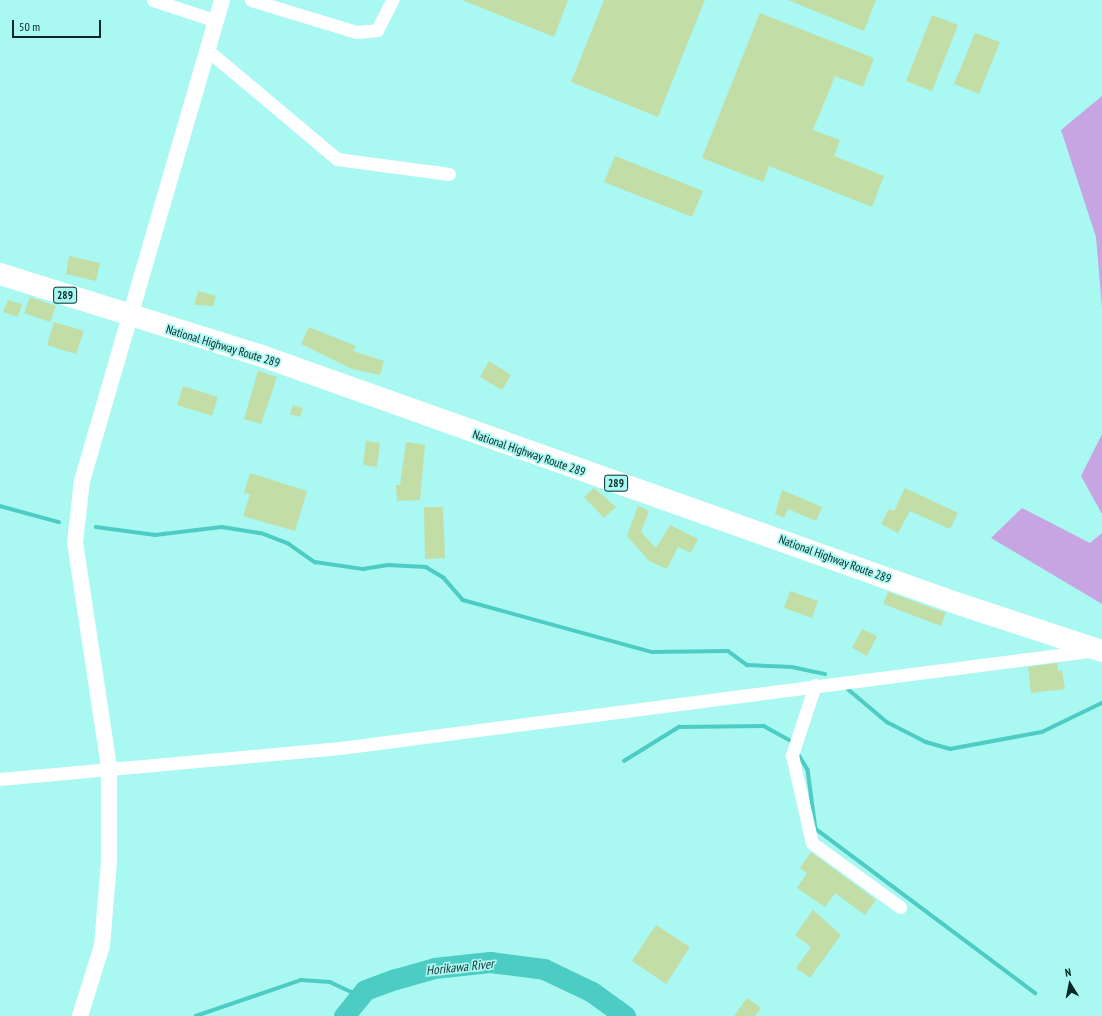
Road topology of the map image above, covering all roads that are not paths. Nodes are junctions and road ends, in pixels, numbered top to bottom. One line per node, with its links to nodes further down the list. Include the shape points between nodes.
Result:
1 (153, 0): 5 (street)
2 (222, 0): 5 (street)
3 (251, 0): 4 (street, via 356,32 377,30)
4 (392, 0)
5 (214, 20): 6 (street)
6 (206, 49): 7 (street, via 337,159); 9 (street)
7 (449, 174)
8 (0, 274): 9 (highway, National Highway Route 289 / 289)
9 (130, 318): 10 (highway, National Highway Route 289 / 289, via 259,355); 12 (street, via 82,481 75,543)
10 (1098, 650): 11 (street)
11 (815, 685): 12 (street, via 310,751); 14 (street, via 792,755 812,843)
12 (109, 767): 13 (street); 15 (street, via 109,860 102,946)
13 (0, 779)
14 (900, 907)
15 (80, 1016)

